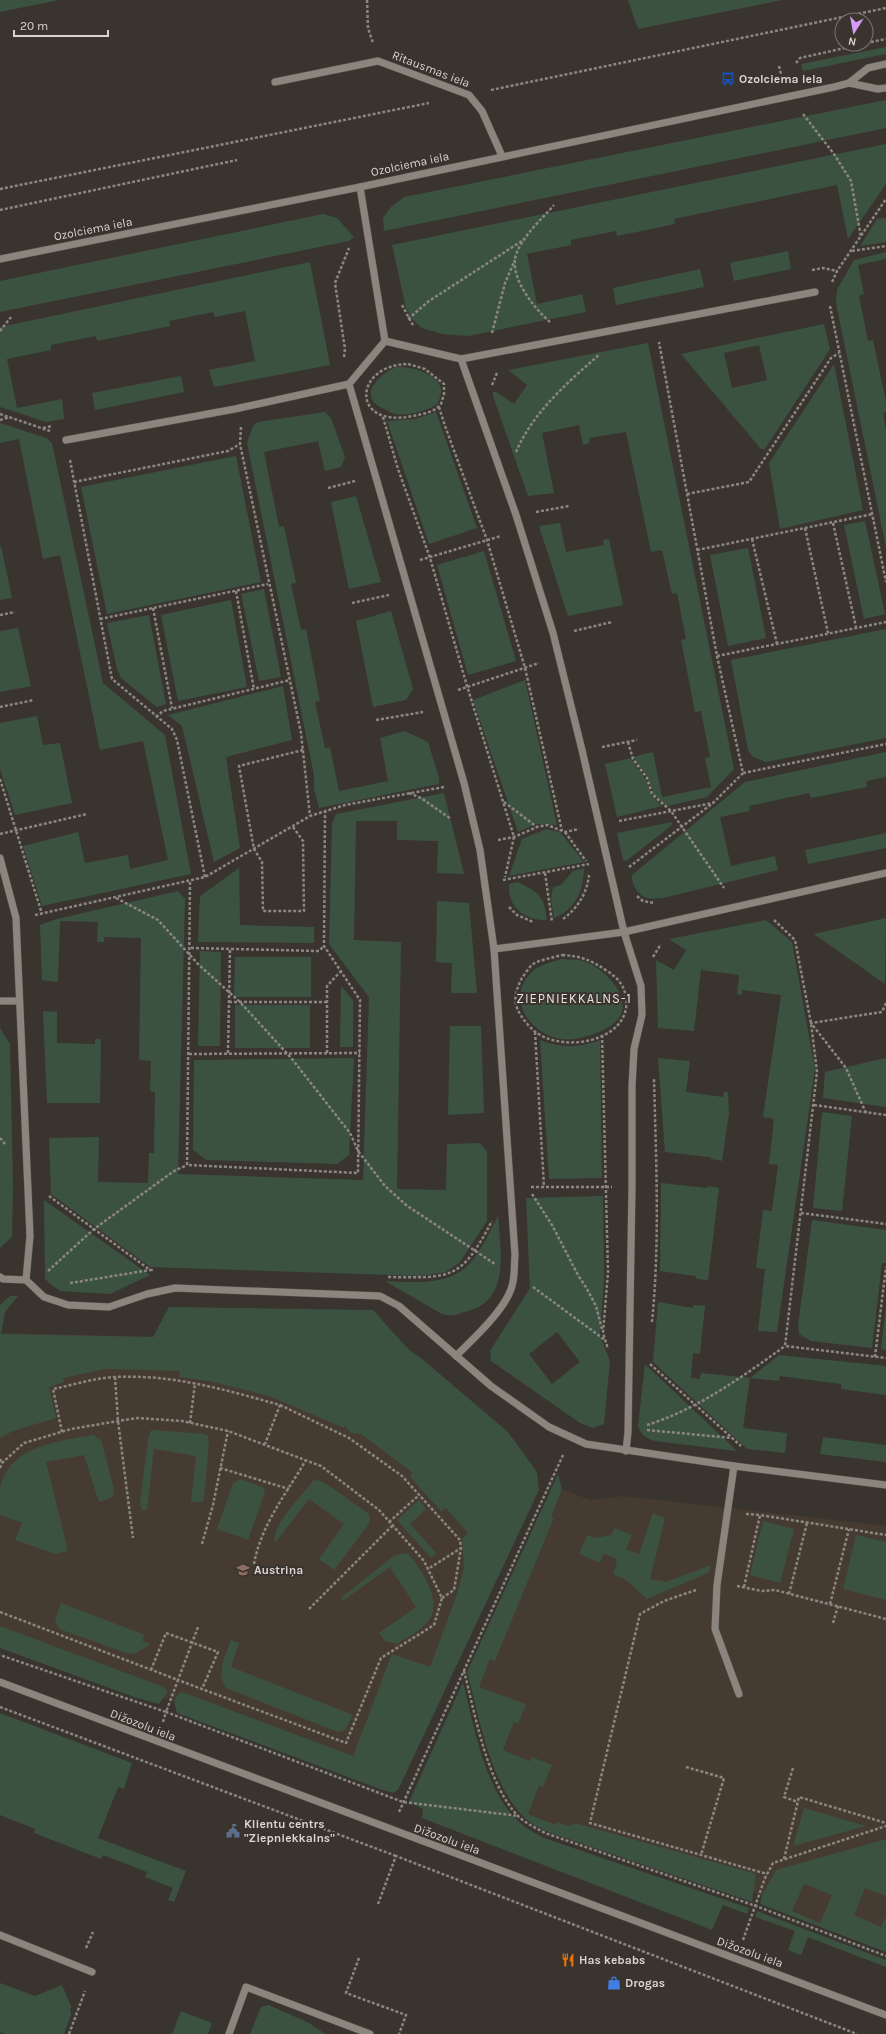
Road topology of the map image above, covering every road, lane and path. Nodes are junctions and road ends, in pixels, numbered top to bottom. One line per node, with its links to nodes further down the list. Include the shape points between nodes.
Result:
1 (367, 0): 5 (path, Rītausmas iela, via 368,28)
2 (886, 40): 3 (path)
3 (874, 42)
4 (834, 50): 6 (path, via 800,58)
5 (378, 61): 9 (street); 13 (street, Rītausmas iela, via 469,95 482,111)
6 (796, 63)
7 (886, 64): 10 (street, Ozolciema iela, via 868,68)
8 (779, 66): 12 (path)
9 (275, 82)
10 (848, 83): 11 (street, Ozolciema iela, via 878,89); 12 (street, Ozolciema iela)
11 (886, 88)
12 (787, 96): 13 (street, Ozolciema iela); 19 (path, via 824,141 852,181)
13 (502, 156): 15 (street, Ozolciema iela)
14 (237, 160): 18 (path)
15 (360, 187): 24 (street, Ozolciema iela); 41 (street)
16 (886, 199): 19 (path)
17 (554, 205): 20 (path)
18 (0, 210)
19 (861, 237): 23 (path)
20 (525, 239): 25 (path); 33 (path, via 429,301)
21 (886, 246): 23 (path)
22 (348, 248): 45 (path, via 335,283 345,349)
23 (852, 252): 27 (path)
24 (0, 259)
25 (515, 260): 36 (path, via 518,277 526,295 535,309); 40 (path, via 505,283 492,335)
26 (807, 271): 27 (path, via 823,268)
27 (837, 272): 28 (path)
28 (830, 287)
29 (815, 292): 35 (street)
30 (828, 299): 43 (path)
31 (400, 300): 33 (path)
32 (11, 317): 39 (path)
33 (408, 319): 38 (path)
34 (558, 321): 36 (path)
35 (654, 322): 44 (street); 61 (path)
36 (550, 323): 37 (path)
37 (543, 324)
38 (419, 330)
39 (0, 331)
40 (499, 333)
41 (385, 341): 44 (street); 47 (street)
42 (604, 350): 59 (path, via 557,392 523,436)
43 (839, 353): 61 (path, via 831,358 749,482); 64 (path)
44 (462, 359): 67 (street)
45 (343, 361)
46 (499, 371): 48 (path, via 494,376)
47 (348, 384): 50 (street); 72 (street)
48 (491, 387)
49 (439, 407): 53 (path, via 406,418); 53 (path, via 444,394 444,384 425,369 398,364 383,370 368,386 366,401); 69 (path)
50 (235, 409): 57 (street); 58 (path, via 242,424)
51 (0, 414): 52 (path)
52 (11, 417): 54 (path); 56 (path)
53 (383, 417): 71 (path)
54 (0, 420)
55 (58, 424): 56 (path)
56 (43, 428): 57 (path)
57 (66, 440): 60 (path)
58 (240, 444): 60 (path, via 228,451); 74 (path)
59 (514, 458)
60 (74, 482): 81 (path)
61 (687, 494): 70 (path)
62 (569, 506): 63 (path, via 533,513)
63 (531, 508)
64 (873, 514): 65 (path); 73 (path)
65 (833, 523): 66 (path); 84 (path)
66 (805, 528): 68 (path); 86 (path)
67 (521, 531): 69 (path); 85 (street)
68 (752, 539): 70 (path); 87 (path)
69 (487, 540): 71 (path); 90 (path)
70 (697, 550): 89 (path)
71 (430, 558): 72 (path); 92 (path)
72 (400, 564): 94 (street)
73 (886, 582)
74 (268, 584): 76 (path); 91 (path)
75 (390, 588): 77 (path, via 392,595)
76 (236, 591): 78 (path); 93 (path)
77 (352, 603)
78 (153, 608): 81 (path); 98 (path)
79 (15, 612): 80 (path)
80 (0, 615)
81 (100, 619): 99 (path, via 112,679)
82 (612, 622): 85 (path, via 571,632)
83 (886, 622): 84 (path)
84 (856, 627): 86 (path)
85 (553, 633): 88 (street)
86 (828, 633): 87 (path)
87 (777, 644): 89 (path)
88 (558, 656): 90 (path); 105 (street)
89 (717, 656): 106 (path)
90 (524, 668): 92 (path); 123 (path)
91 (290, 680): 93 (path); 104 (path)
92 (467, 686): 94 (path); 110 (path)
93 (254, 689): 98 (path)
94 (439, 696): 108 (street)
95 (34, 700): 97 (path)
96 (424, 705): 100 (path, via 426,712)
97 (0, 708)
98 (172, 708): 99 (path)
99 (156, 717): 133 (path, via 172,729 177,740)
100 (376, 720)
101 (637, 740): 102 (path)
102 (628, 742): 105 (path); 113 (path, via 633,759 647,778 652,794)
103 (886, 744): 106 (path)
104 (303, 750): 115 (path); 127 (path, via 239,766)
105 (582, 750): 118 (street)
106 (743, 773): 111 (path)
107 (0, 779): 122 (path)
108 (464, 783): 109 (path); 126 (street)
109 (409, 793): 112 (path); 116 (path, via 421,798)
110 (504, 802): 120 (path); 125 (path)
111 (713, 803): 113 (path); 121 (path)
112 (325, 811): 115 (path); 157 (path)
113 (671, 811): 117 (path); 121 (path)
114 (87, 814): 122 (path)
115 (310, 816): 119 (path)
116 (453, 820)
117 (611, 823)
118 (600, 826): 123 (path); 129 (street)
119 (293, 827): 127 (path); 127 (path, via 303,841 304,911 263,912 262,862)
120 (537, 827): 123 (path, via 547,825); 125 (path)
121 (681, 828): 134 (path, via 622,872); 139 (path, via 725,889)
122 (16, 831): 124 (path); 145 (path)
123 (564, 831): 130 (path)
124 (0, 834)
125 (514, 837): 126 (path); 135 (path)
126 (479, 843): 137 (street)
127 (254, 849): 133 (path)
128 (0, 858): 147 (street)
129 (607, 861): 130 (path); 134 (street)
130 (589, 864): 131 (path); 148 (path, via 587,888 578,904)
131 (545, 873): 135 (path); 153 (path)
132 (886, 873): 143 (street)
133 (205, 877): 136 (path)
134 (611, 877): 154 (street)
135 (504, 880): 137 (path); 138 (path)
136 (190, 882): 141 (path); 158 (path)
137 (485, 883): 160 (street)
138 (504, 886)
139 (718, 891)
140 (635, 895): 144 (path, via 643,901)
141 (116, 898): 145 (path); 161 (path, via 158,920)
142 (507, 901): 149 (path, via 508,906 517,915)
143 (762, 901): 154 (street); 172 (path, via 769,915 795,940)
144 (659, 902)
145 (42, 914): 146 (path)
146 (36, 915): 147 (path); 151 (path)
147 (16, 918): 167 (street)
148 (560, 920)
149 (534, 922)
150 (556, 922): 153 (path)
151 (36, 923)
152 (546, 923): 153 (path)
153 (552, 923): 155 (path)
154 (624, 932): 155 (street); 188 (street, via 641,986 642,1015 634,1050)
155 (554, 941): 160 (street); 162 (path)
156 (662, 942): 163 (path)
157 (324, 946): 159 (path, via 318,951); 164 (path)
158 (191, 948): 159 (path); 161 (path)
159 (230, 949): 165 (path)
160 (494, 949): 199 (street, via 515,1255)
161 (191, 955): 165 (path); 179 (path)
162 (557, 956): 173 (path, via 532,965 516,989 517,1010); 174 (path, via 577,956 593,962 621,982 627,1006 624,1017 616,1028)
163 (651, 959)
164 (341, 971): 170 (path, via 327,986); 178 (path, via 360,1000)
165 (229, 991): 168 (path); 169 (path)
166 (0, 1001): 167 (street)
167 (18, 1001): 201 (street, via 30,1236)
168 (229, 1002): 169 (path); 175 (path)
169 (240, 1002): 170 (path); 176 (path)
170 (327, 1002): 177 (path)
171 (886, 1003): 172 (path, via 882,1012)
172 (811, 1023): 181 (path, via 818,1072); 182 (path, via 846,1068)
173 (535, 1032): 174 (path, via 544,1038 572,1043); 186 (path)
174 (602, 1035): 187 (path)
175 (228, 1053): 176 (path); 179 (path)
176 (286, 1053): 177 (path); 184 (path, via 350,1133)
177 (327, 1053): 178 (path)
178 (360, 1053): 184 (path)
179 (189, 1054): 185 (path)
180 (654, 1072): 204 (path, via 656,1183 655,1295)
181 (814, 1105): 182 (path); 190 (path)
182 (866, 1113): 183 (path)
183 (886, 1116)
184 (358, 1151): 185 (path, via 358,1173); 194 (path, via 385,1186 406,1205)
185 (187, 1165): 193 (path, via 174,1171)
186 (544, 1187): 187 (path); 205 (path, via 528,1187 596,1306)
187 (606, 1187): 188 (path); 205 (path, via 608,1272)
188 (632, 1187): 222 (street)
189 (47, 1195): 193 (path)
190 (801, 1213): 192 (path); 207 (path)
191 (494, 1217): 194 (path)
192 (886, 1224)
193 (94, 1229): 196 (path); 203 (path)
194 (475, 1251): 198 (path, via 461,1268 447,1274 432,1278); 199 (path)
195 (886, 1267): 210 (path)
196 (150, 1270): 197 (path); 202 (path)
197 (158, 1270)
198 (385, 1276)
199 (514, 1276): 206 (path, via 530,1284); 209 (street, via 508,1298)
200 (1, 1280): 201 (street)
201 (26, 1280): 203 (street)
202 (68, 1284)
203 (32, 1285): 209 (street, via 44,1297 68,1305 109,1306 175,1288 380,1296 399,1306)
204 (652, 1325)
205 (603, 1333): 206 (path)
206 (604, 1340): 208 (path)
207 (785, 1346): 210 (path); 215 (path, via 734,1382)
208 (610, 1352)
209 (456, 1356): 223 (street, via 491,1386 549,1427)
210 (875, 1357): 211 (path)
211 (886, 1358)
212 (648, 1362): 215 (path)
213 (115, 1377): 214 (path, via 156,1377); 217 (path); 221 (path, via 53,1389)
214 (195, 1383): 216 (path); 218 (path)
215 (695, 1404): 219 (path, via 665,1419); 224 (path)
216 (280, 1405): 225 (path); 236 (path, via 349,1438 402,1476)
217 (118, 1421): 218 (path, via 138,1418); 221 (path); 242 (path)
218 (190, 1423): 220 (path)
219 (638, 1428): 222 (path); 224 (path)
220 (228, 1431): 225 (path); 233 (path)
221 (62, 1432): 230 (path, via 24,1443)
222 (628, 1432): 227 (street)
223 (570, 1438): 227 (street, via 586,1444); 261 (path)
224 (732, 1438): 226 (path)
225 (265, 1444): 229 (path)
226 (746, 1450)
227 (626, 1451): 231 (street)
228 (0, 1459): 230 (path)
229 (306, 1460): 235 (path); 237 (path, via 321,1466 378,1510)
230 (2, 1463): 232 (path)
231 (734, 1466): 234 (street); 247 (street)
232 (0, 1468)
233 (220, 1468): 235 (path); 243 (path)
234 (886, 1484)
235 (289, 1489): 245 (path, via 269,1519 256,1549)
236 (419, 1495): 237 (path); 244 (path, via 460,1540)
237 (388, 1522): 239 (path)
238 (807, 1523): 240 (path); 248 (path, via 760,1516); 249 (path)
239 (392, 1526): 246 (path, via 424,1561); 253 (path)
240 (849, 1529): 241 (path); 251 (path)
241 (886, 1535)
242 (133, 1538)
243 (202, 1544)
244 (461, 1548): 246 (path); 250 (path, via 454,1590)
245 (254, 1564)
246 (428, 1569): 250 (path)
247 (718, 1581): 248 (path); 265 (street, via 715,1629); 277 (path, via 664,1601 640,1614 590,1823)
248 (744, 1587): 249 (path)
249 (789, 1594): 251 (path)
250 (442, 1598): 264 (path, via 434,1625 381,1658 346,1743)
251 (830, 1604): 252 (path)
252 (838, 1606): 255 (path); 256 (path)
253 (309, 1609)
254 (0, 1612): 260 (path)
255 (886, 1619)
256 (833, 1624)
257 (198, 1627): 258 (path)
258 (193, 1642): 260 (path, via 166,1633); 262 (path); 264 (path, via 218,1652)
259 (0, 1655): 267 (path)
260 (151, 1670): 262 (path)
261 (464, 1670): 271 (path); 273 (path, via 486,1754 498,1785)
262 (178, 1680): 264 (path); 267 (path)
263 (0, 1682): 276 (street, Dižozolu iela)
264 (202, 1689)
265 (739, 1694)
266 (0, 1707): 278 (path)
267 (166, 1712): 268 (path); 271 (path)
268 (162, 1725)
269 (686, 1767): 277 (path, via 724,1778)
270 (793, 1768): 272 (path, via 784,1797)
271 (403, 1802): 273 (path); 276 (path)
272 (798, 1802): 274 (path, via 799,1798); 279 (path)
273 (519, 1816): 282 (path, via 545,1833)
274 (886, 1823)
275 (886, 1826): 279 (path)
276 (391, 1830): 288 (street, Dižozolu iela)
277 (701, 1855): 280 (path)
278 (396, 1856): 281 (path); 295 (path)
279 (784, 1860): 280 (path, via 773,1863)
280 (767, 1874): 282 (path)
281 (378, 1904)
282 (756, 1906): 286 (path); 288 (path)
283 (92, 1932): 285 (path)
284 (0, 1935): 289 (street)
285 (84, 1952)
286 (886, 1956)
287 (359, 1958): 294 (path, via 346,1993 406,2015)
288 (735, 1959): 290 (street, Dižozolu iela)
289 (92, 1972): 291 (path)
290 (886, 2015)
291 (69, 2034)
292 (229, 2034): 293 (street, via 246,1987)
293 (370, 2034)
294 (399, 2034)
295 (857, 2034)

